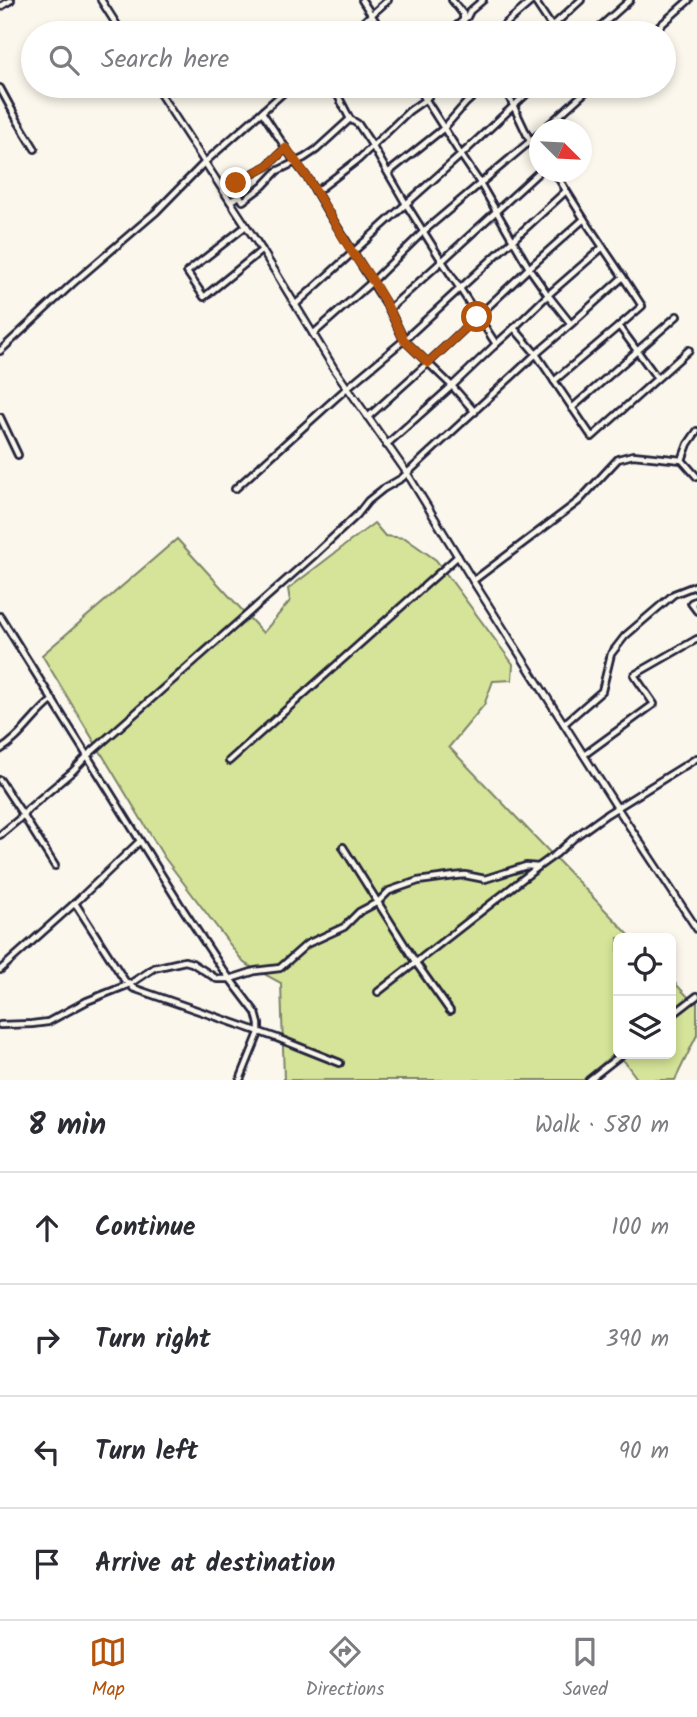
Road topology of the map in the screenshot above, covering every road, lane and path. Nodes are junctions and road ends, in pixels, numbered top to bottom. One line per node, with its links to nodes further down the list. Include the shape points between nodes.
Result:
1 (11, 0): 12 (street)
2 (102, 0): 16 (street)
3 (362, 0): 14 (street)
4 (388, 0): 14 (street)
5 (453, 0): 15 (street)
6 (483, 0): 15 (street)
7 (534, 0): 19 (street); 20 (street)
8 (581, 0): 21 (street)
9 (617, 0): 13 (street)
10 (630, 0): 13 (street)
11 (690, 0): 23 (street)
12 (0, 7)
13 (622, 7): 22 (street)
14 (371, 16): 17 (street); 18 (street)
15 (463, 20)
16 (115, 21)
17 (365, 21)
18 (375, 21)
19 (509, 21)
20 (548, 21)
21 (558, 21)
22 (606, 21)
23 (666, 21)
24 (0, 89): 42 (street)
25 (163, 98): 44 (street)
26 (277, 98): 34 (street)
27 (339, 98): 35 (street)
28 (472, 98): 37 (street)
29 (511, 98): 33 (street)
30 (522, 98): 33 (street)
31 (578, 98): 36 (street)
32 (426, 99): 37 (street); 40 (street)
33 (513, 106): 38 (street); 43 (street)
34 (261, 112): 41 (street); 44 (street)
35 (350, 119): 40 (street); 45 (street)
36 (555, 119)
37 (444, 128): 43 (street); 46 (street)
38 (529, 139)
39 (529, 142): 49 (street)
40 (373, 146): 46 (street); 51 (street)
41 (286, 148): 45 (street); 52 (street, via 267,166 236,183)
42 (35, 149)
43 (461, 155): 49 (street); 54 (street)
44 (205, 162): 53 (street); 79 (street, via 156,212)
45 (296, 162): 51 (street); 52 (street, via 277,171 248,198 243,201)
46 (389, 172): 54 (street)
47 (529, 181): 55 (street)
48 (559, 182): 50 (street)
49 (480, 183): 55 (street); 58 (street)
50 (566, 191): 56 (street); 59 (street)
51 (316, 192): 62 (street)
52 (240, 196): 53 (street)
53 (230, 201): 57 (street)
54 (406, 205): 58 (street); 62 (street)
55 (495, 211): 59 (street); 63 (street)
56 (584, 219): 60 (street); 64 (street)
57 (246, 226): 61 (street); 61 (street, via 187,272 204,297)
58 (424, 231): 63 (street); 66 (street)
59 (512, 240): 64 (street); 67 (street)
60 (603, 247): 65 (street); 68 (street)
61 (262, 250): 69 (street)
62 (352, 252): 66 (street); 69 (street)
63 (442, 261): 67 (street); 70 (street)
64 (529, 268): 68 (street); 72 (street)
65 (623, 277): 73 (street); 74 (street, via 642,306)
66 (373, 281): 70 (street); 76 (street)
67 (460, 289): 72 (street); 77 (street)
68 (548, 295): 73 (street); 75 (street)
69 (296, 304): 76 (street)
70 (389, 309): 77 (street)
71 (677, 316): 80 (street)
72 (477, 317): 82 (street); 85 (street, via 496,344)
73 (571, 324): 81 (street)
74 (619, 326): 80 (street); 84 (street)
75 (514, 328): 81 (street); 85 (street)
76 (313, 334): 86 (street)
77 (404, 340): 82 (street); 86 (street)
78 (689, 350): 83 (street)
79 (0, 351)
80 (637, 352): 83 (street); 87 (street)
81 (537, 354): 84 (street); 88 (street)
82 (428, 363): 85 (street); 90 (street)
83 (657, 378): 87 (street, via 592,437)
84 (554, 381): 87 (street)
85 (452, 386): 88 (street); 92 (street)
86 (348, 387): 90 (street); 97 (street)
87 (572, 408)
88 (475, 412): 95 (street)
89 (0, 417): 93 (street)
90 (368, 417): 92 (street)
91 (697, 431): 94 (street)
92 (387, 445): 95 (street)
93 (18, 455)
94 (682, 460): 96 (street); 99 (street, via 633,455 618,459 579,501)
95 (407, 473): 98 (street); 108 (street, via 368,501 312,557)
96 (697, 477)
97 (235, 489)
98 (458, 556): 99 (street); 111 (street)
99 (473, 581): 106 (street)
100 (697, 585): 106 (street, via 674,594 625,636 611,654 602,691)
101 (697, 600): 102 (street, via 691,603)
102 (697, 611)
103 (0, 616): 105 (street)
104 (697, 639): 109 (street, via 634,675 654,704)
105 (53, 700): 107 (street); 108 (street)
106 (564, 724): 109 (street)
107 (0, 750)
108 (88, 755): 114 (street); 116 (street)
109 (584, 755): 113 (street)
110 (697, 758): 113 (street)
111 (229, 761)
112 (0, 780): 114 (street)
113 (618, 808): 119 (street); 122 (street)
114 (23, 815): 115 (street); 118 (street)
115 (0, 835)
116 (140, 841): 121 (street); 125 (street)
117 (343, 847): 120 (street)
118 (55, 866)
119 (538, 867): 120 (street, via 526,866 485,879 455,876 418,881 389,891); 123 (street)
120 (378, 902): 123 (street); 125 (street, via 344,927 307,944 280,968)
121 (75, 903): 124 (street); 126 (street)
122 (697, 929)
123 (416, 963): 127 (street); 129 (street)
124 (0, 970)
125 (230, 979): 126 (street, via 217,979 185,961 154,968); 132 (street, via 256,1013)
126 (130, 984): 131 (street, via 48,1022); 132 (street)
127 (378, 992)
128 (697, 996): 130 (street)
129 (450, 1012)
130 (676, 1012)
131 (0, 1025)
132 (259, 1033): 134 (street); 135 (street)
133 (615, 1059): 136 (street)
134 (340, 1063)
135 (240, 1080)
136 (589, 1080)

